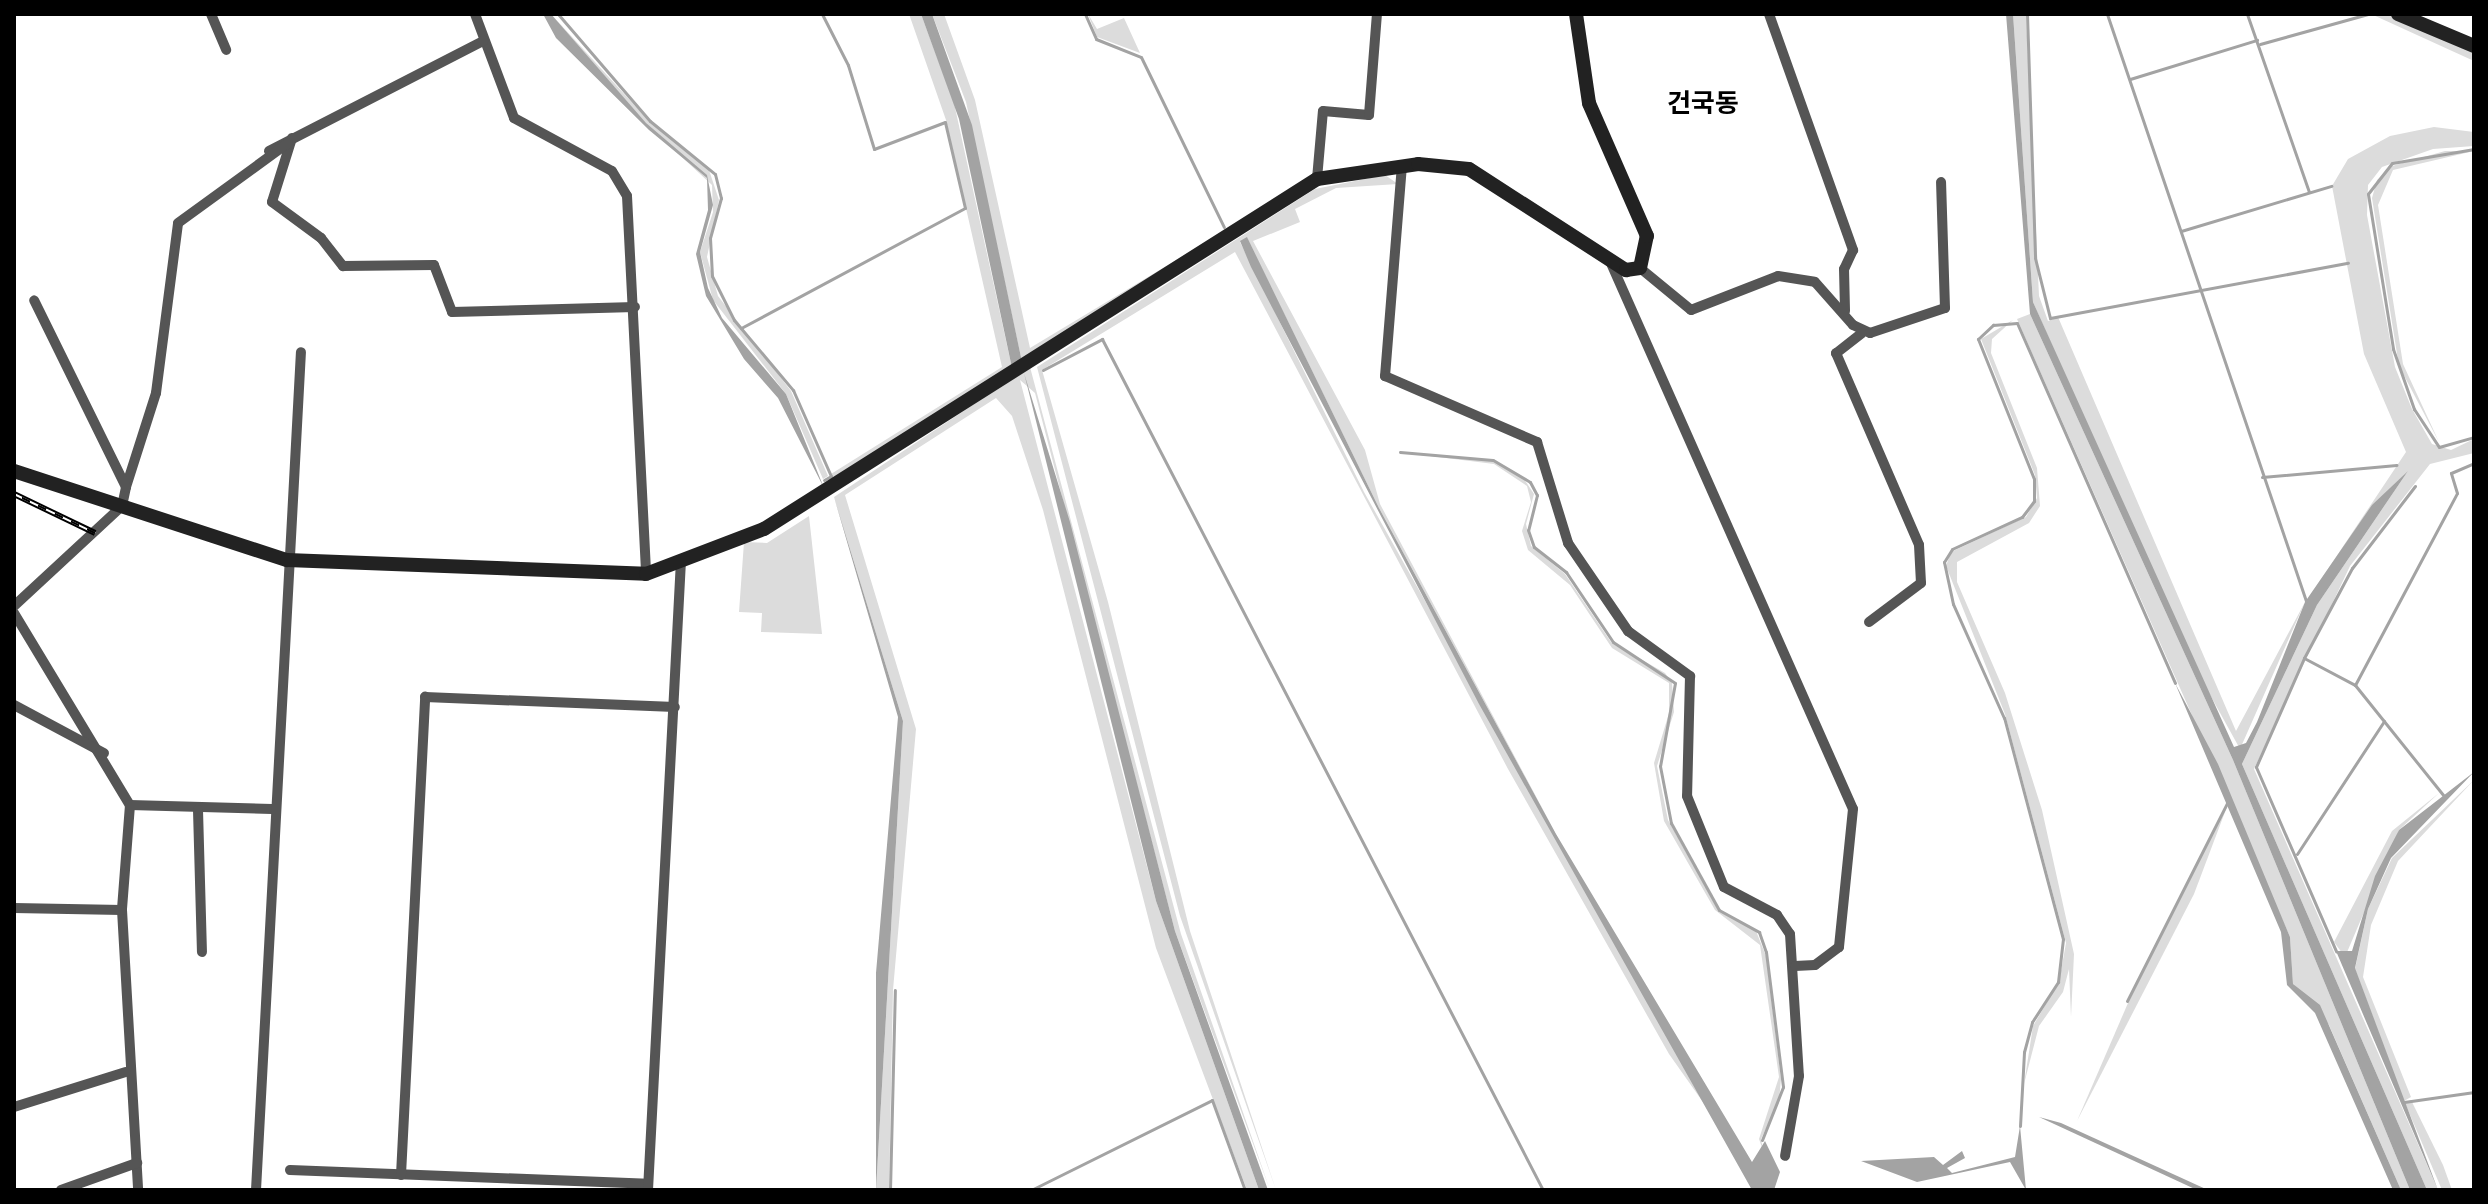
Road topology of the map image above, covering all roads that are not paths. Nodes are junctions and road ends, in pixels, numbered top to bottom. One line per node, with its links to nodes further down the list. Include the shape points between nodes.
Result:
1 (211, 14): 9 (street)
2 (475, 14): 7 (street)
3 (1377, 14): 13 (street, via 1369,115 1323,111)
4 (1576, 14): 16 (street, via 1589,103 1647,236)
5 (1769, 14): 19 (street, via 1853,250 1844,269)
6 (2398, 14): 8 (street)
7 (483, 41): 10 (street); 18 (street, via 514,118 604,166 623,184)
8 (2474, 46)
9 (226, 50)
10 (292, 138): 11 (street); 18 (street, via 272,202 321,238 343,266 434,265 452,312); 23 (street, via 277,157 178,223 156,393)
11 (269, 151)
12 (1402, 165): 13 (street); 15 (street, via 1469,169); 40 (street, via 1385,376 1543,450 1555,517 1568,543 1628,631 1690,676 1687,796 1724,887 1786,924)
13 (1317, 179): 26 (street, via 764,529)
14 (1941, 182): 20 (street, via 1945,308)
15 (1610, 261): 16 (street, via 1626,270); 40 (street, via 1853,809 1839,947 1815,965)
16 (1640, 268): 19 (street, via 1691,310 1778,276 1827,288)
17 (34, 300): 23 (street)
18 (635, 307): 27 (street)
19 (1845, 311): 20 (street)
20 (1862, 333): 30 (street, via 1836,353 1919,545 1921,583)
21 (301, 352): 25 (street)
22 (14, 471): 24 (street)
23 (126, 487): 24 (street)
24 (122, 506): 25 (street); 28 (street)
25 (287, 560): 27 (street); 35 (street)
26 (681, 560): 27 (street); 32 (street)
27 (646, 574)
28 (14, 606)
29 (14, 613): 33 (street)
30 (1869, 622)
31 (14, 705): 33 (street)
32 (675, 707): 46 (street, via 425,697); 48 (street)
33 (106, 755): 34 (street)
34 (130, 805): 36 (street); 38 (street)
35 (272, 809): 36 (street); 51 (street)
36 (198, 810): 39 (street)
37 (14, 908): 38 (street)
38 (122, 910): 41 (street)
39 (202, 952)
40 (1795, 966): 43 (street, via 1799,1076)
41 (126, 1072): 42 (street); 44 (street)
42 (14, 1107)
43 (1785, 1156)
44 (137, 1163): 49 (street); 50 (street)
45 (290, 1170): 46 (street)
46 (401, 1175): 47 (street)
47 (518, 1184): 48 (street)
48 (648, 1187)
49 (61, 1190)
50 (138, 1190)
51 (256, 1190)

